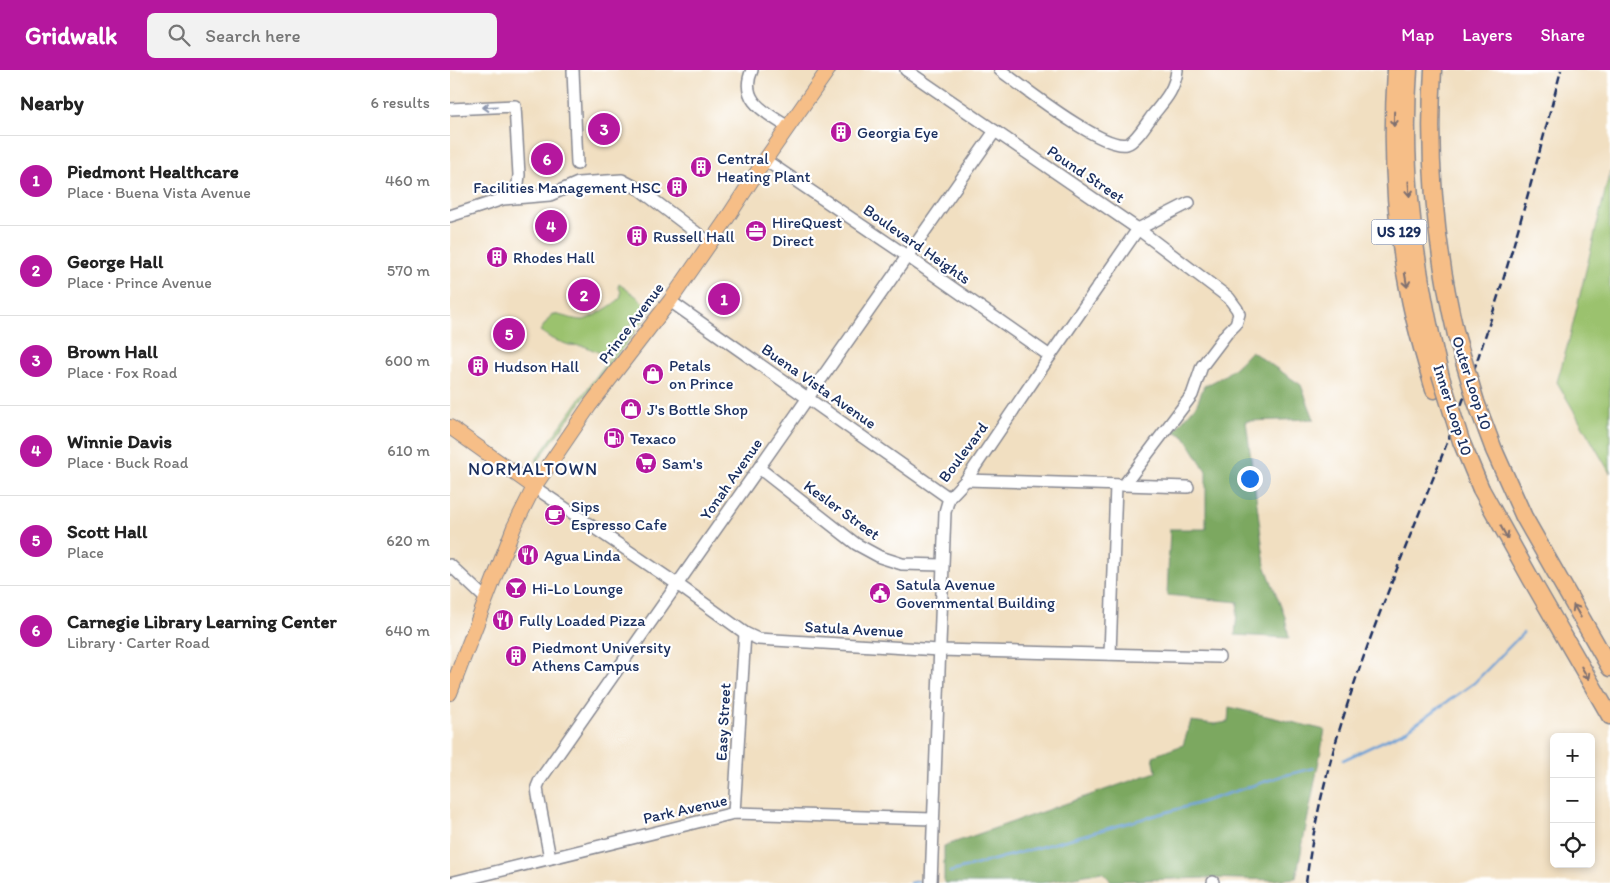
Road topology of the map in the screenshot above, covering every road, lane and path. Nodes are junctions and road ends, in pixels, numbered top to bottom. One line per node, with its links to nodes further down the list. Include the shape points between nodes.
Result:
1 (573, 70): 14 (street)
2 (752, 70): 11 (street, via 749,91 757,107)
3 (906, 70): 12 (street, Pound Street)
4 (1000, 70): 5 (street, via 1066,118 1110,143 1127,144 1171,90)
5 (1177, 70)
6 (1396, 70): 30 (highway, US 129, one-way to 30, bridge, via 1393,153 1409,296 1434,390)
7 (1409, 70): 30 (highway, Inner Loop 10, one-way to 30, bridge, via 1407,143 1413,236 1422,291 1440,374 1461,441)
8 (1433, 70): 40 (highway, Outer Loop 10 / US 129, one-way to 8, bridge, via 1524,517 1476,402 1456,335 1442,273 1434,215 1430,135)
9 (824, 71): 11 (main road, Prince Avenue)
10 (450, 109): 15 (street, one-way to 10, via 519,176 515,106)
11 (788, 127): 13 (main road, Prince Avenue)
12 (994, 131): 18 (street, Pound Street); 20 (street, Yonah Avenue)
13 (765, 160): 19 (main road, Prince Avenue); 20 (street, Boulevard Heights)
14 (577, 164)
15 (512, 198): 17 (street); 19 (street, via 550,195 583,182 627,182)
16 (1189, 203): 18 (street, Boulevard)
17 (450, 216)
18 (1138, 230): 22 (street, Boulevard); 27 (street, Pound Street, via 1229,298 1239,314 1236,324 1202,366 1192,395)
19 (710, 243): 21 (main road, Prince Avenue)
20 (907, 256): 22 (street, Boulevard Heights); 23 (street, Yonah Avenue)
21 (670, 301): 23 (street, Buena Vista Avenue); 28 (main road, Prince Avenue, via 590,405)
22 (1050, 356): 26 (street, Boulevard)
23 (808, 398): 25 (street, Yonah Avenue); 31 (street, Buena Vista Avenue)
24 (450, 427): 28 (main road)
25 (759, 468): 33 (street, Kesler Street, via 856,544 880,557 902,564); 34 (street, Yonah Avenue)
26 (966, 480): 27 (street); 31 (street, Boulevard)
27 (1120, 485): 29 (street); 38 (street)
28 (534, 486): 34 (street, Satula Avenue); 35 (main road, Prince Avenue)
29 (1188, 487)
30 (1481, 490): 42 (highway, Inner Loop 10 / US 129, one-way to 42)
31 (949, 498): 33 (street, Boulevard, via 945,512)
32 (450, 565): 35 (street)
33 (942, 565): 37 (street, Boulevard)
34 (677, 584): 36 (street, Satula Avenue); 45 (street, Yonah Avenue, via 540,780 538,795)
35 (486, 599): 41 (main road, Prince Avenue)
36 (745, 633): 37 (street, Satula Avenue, via 769,641); 43 (street, Easy Street)
37 (939, 650): 38 (street, Satula Avenue); 44 (street, Boulevard)
38 (1110, 654): 39 (street, Satula Avenue)
39 (1219, 657)
40 (1610, 668)
41 (450, 693)
42 (1610, 716)
43 (734, 813): 44 (street, Park Avenue); 45 (street, Park Avenue)
44 (933, 819): 47 (street, Boulevard)
45 (550, 858): 46 (street, Park Avenue)
46 (450, 883)
47 (931, 883)

